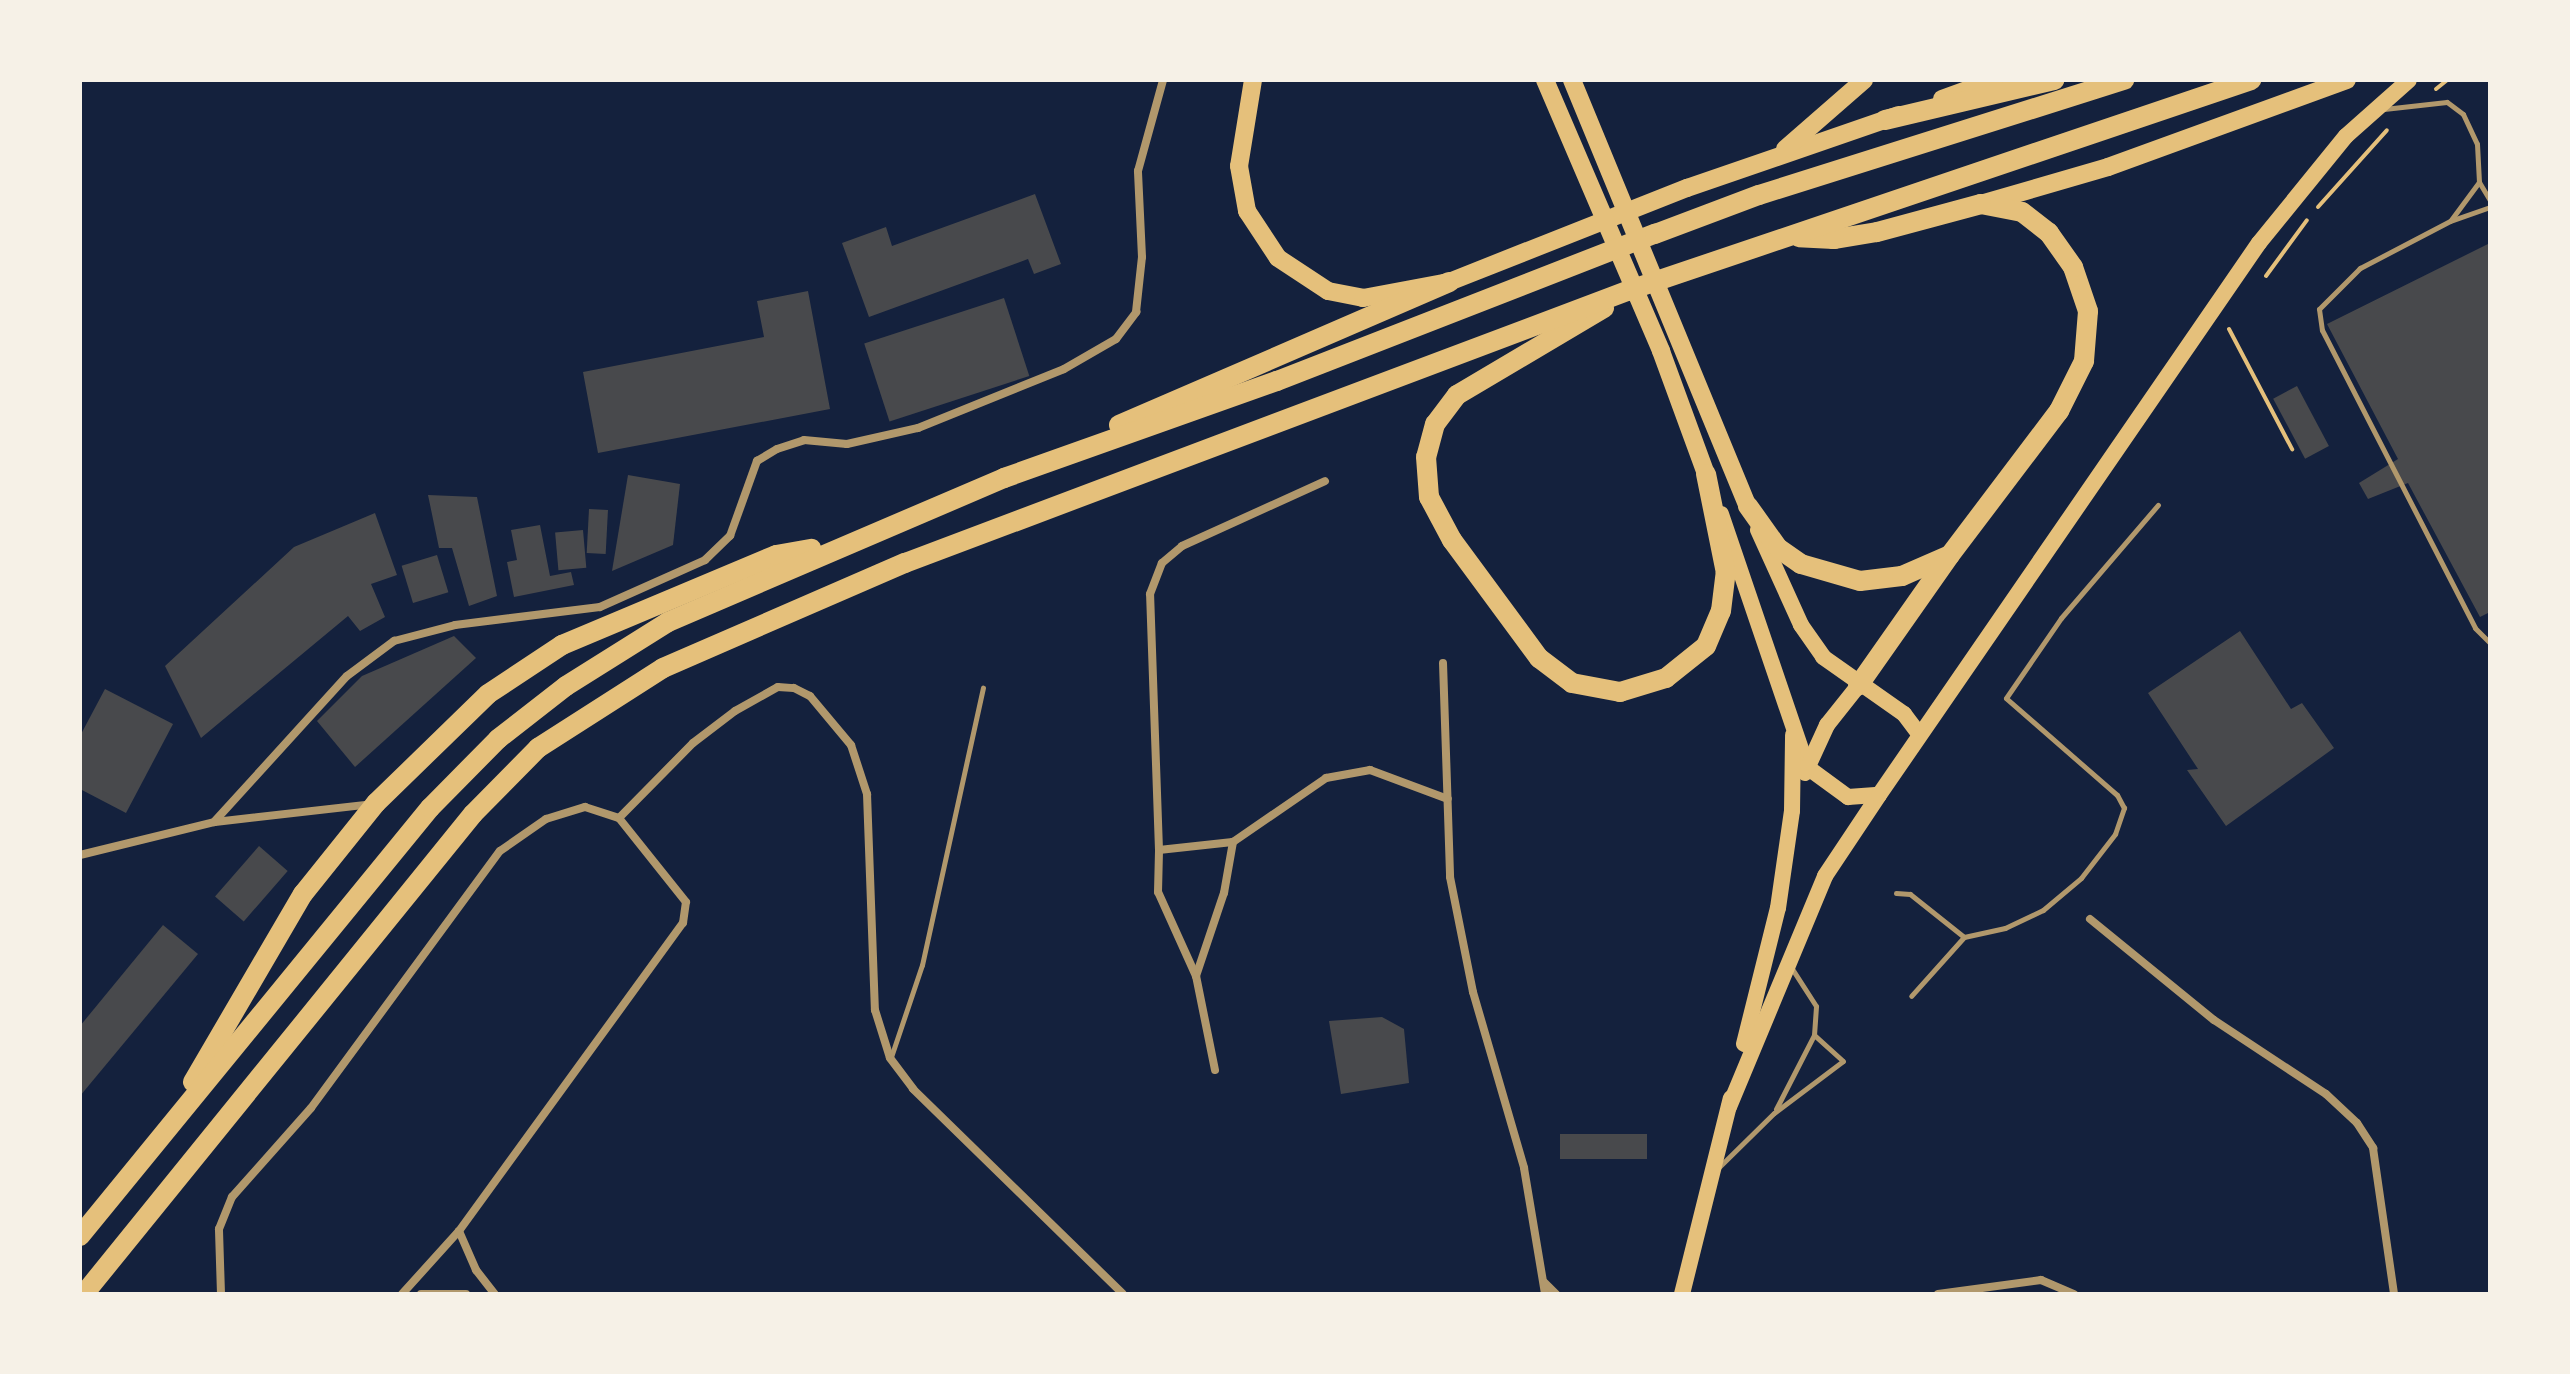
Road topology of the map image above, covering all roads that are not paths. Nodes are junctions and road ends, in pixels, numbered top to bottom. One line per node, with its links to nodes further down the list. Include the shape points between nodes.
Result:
1 (1163, 80): 42 (street, via 1138,171 1142,257 1136,312 1116,339 1064,369 918,428 847,444 804,440 777,449 757,461 730,536 705,560 600,607 455,625 394,641 347,676)
2 (1253, 80): 21 (highway, via 1239,166 1247,211 1278,258 1328,291 1363,298)
3 (1545, 80): 23 (highway, via 1661,351)
4 (1572, 80): 27 (highway)
5 (1864, 80): 14 (highway, via 1830,115)
6 (1994, 80): 13 (highway)
7 (2054, 80): 13 (highway)
8 (2124, 80): 24 (highway, via 1759,195 1277,381)
9 (2251, 80): 20 (highway)
10 (2347, 80): 17 (highway, via 2108,167)
11 (2409, 80): 12 (main road)
12 (2370, 112): 15 (lane, via 2420,101 2447,102 2463,114 2477,144); 34 (main road, via 2259,243)
13 (1885, 120): 14 (highway)
14 (1773, 157): 21 (highway)
15 (2479, 182): 16 (lane); 19 (lane)
16 (2490, 200)
17 (1981, 204): 20 (highway, via 1848,237); 29 (highway, via 2022,212 2049,233 2073,267 2088,311 2084,361 2059,411)
18 (2490, 207): 19 (lane)
19 (2450, 221): 30 (lane, via 2360,268 2319,309 2322,330 2475,628)
20 (1787, 236): 22 (highway)
21 (1449, 282): 24 (highway, via 1221,378)
22 (1627, 291): 23 (highway, via 1457,395 1435,424 1429,446 1429,497 1452,540 1539,658 1572,683 1620,692 1666,678 1706,646 1721,611 1726,573); 62 (highway, via 905,563 663,668 538,748 405,893 237,1110)
23 (1706, 474): 35 (main road, via 1757,609)
24 (1004, 478): 28 (highway)
25 (1325, 481): 44 (street, via 1182,546 1162,563 1150,594)
26 (2158, 505): 48 (lane, via 2061,618 2006,698 2117,795 2124,808 2115,834 2081,878 2043,910 2005,928)
27 (1748, 506): 29 (highway, via 1778,548 1829,575 1860,581 1902,576); 32 (main road, via 1801,625 1823,657)
28 (843, 543): 39 (highway, via 776,555 562,645 488,694); 57 (highway, via 668,622 566,686 498,739 341,912)
29 (1950, 555): 32 (highway)
30 (2490, 643)
31 (1443, 663): 38 (street)
32 (1858, 686): 34 (main road, via 1904,714); 36 (main road, via 1827,725)
33 (983, 688): 53 (lane, via 922,965)
34 (1919, 734): 37 (main road)
35 (1793, 735): 36 (main road); 40 (main road)
36 (1807, 767): 37 (main road, via 1848,797); 40 (main road)
37 (1879, 795): 49 (main road, via 1825,876)
38 (1448, 799): 43 (street, via 1370,770 1326,778); 61 (street, via 1450,877 1473,992 1524,1168)
39 (376, 803): 42 (street); 57 (highway, via 303,894)
40 (1792, 811): 55 (main road, via 1778,908)
41 (619, 818): 53 (street, via 684,752 735,711 778,687 810,696 851,745 867,794 875,1010); 59 (street, via 686,902 683,923); 63 (street, via 585,807 546,819 500,851 311,1108 232,1197 219,1229)
42 (214, 822): 45 (street)
43 (1233, 842): 44 (street); 50 (street, via 1224,893)
44 (1159, 850): 50 (street, via 1158,892)
45 (80, 855)
46 (1896, 893): 48 (lane, via 1910,894)
47 (2090, 919): 74 (street, via 2214,1020 2326,1094 2357,1123 2373,1148)
48 (1964, 937): 51 (lane)
49 (1786, 961): 52 (lane, via 1816,1006); 55 (main road)
50 (1196, 976): 54 (street)
51 (1911, 996)
52 (1814, 1035): 56 (lane); 56 (lane, via 1843,1061)
53 (890, 1058): 68 (street, via 913,1089)
54 (1215, 1070)
55 (1729, 1107): 58 (main road)
56 (1774, 1113): 58 (lane)
57 (166, 1131): 60 (highway)
58 (1711, 1175): 71 (main road)
59 (459, 1231): 64 (street); 67 (street, via 476,1270)
60 (80, 1236)
61 (1545, 1283): 69 (street); 70 (street)
62 (84, 1294)
63 (221, 1294)
64 (402, 1294)
65 (421, 1294): 66 (street)
66 (466, 1294)
67 (495, 1294)
68 (1123, 1294)
69 (1545, 1294)
70 (1556, 1294)
71 (1682, 1294)
72 (1938, 1294): 73 (street, via 2041,1280)
73 (2074, 1294)
74 (2394, 1294)

